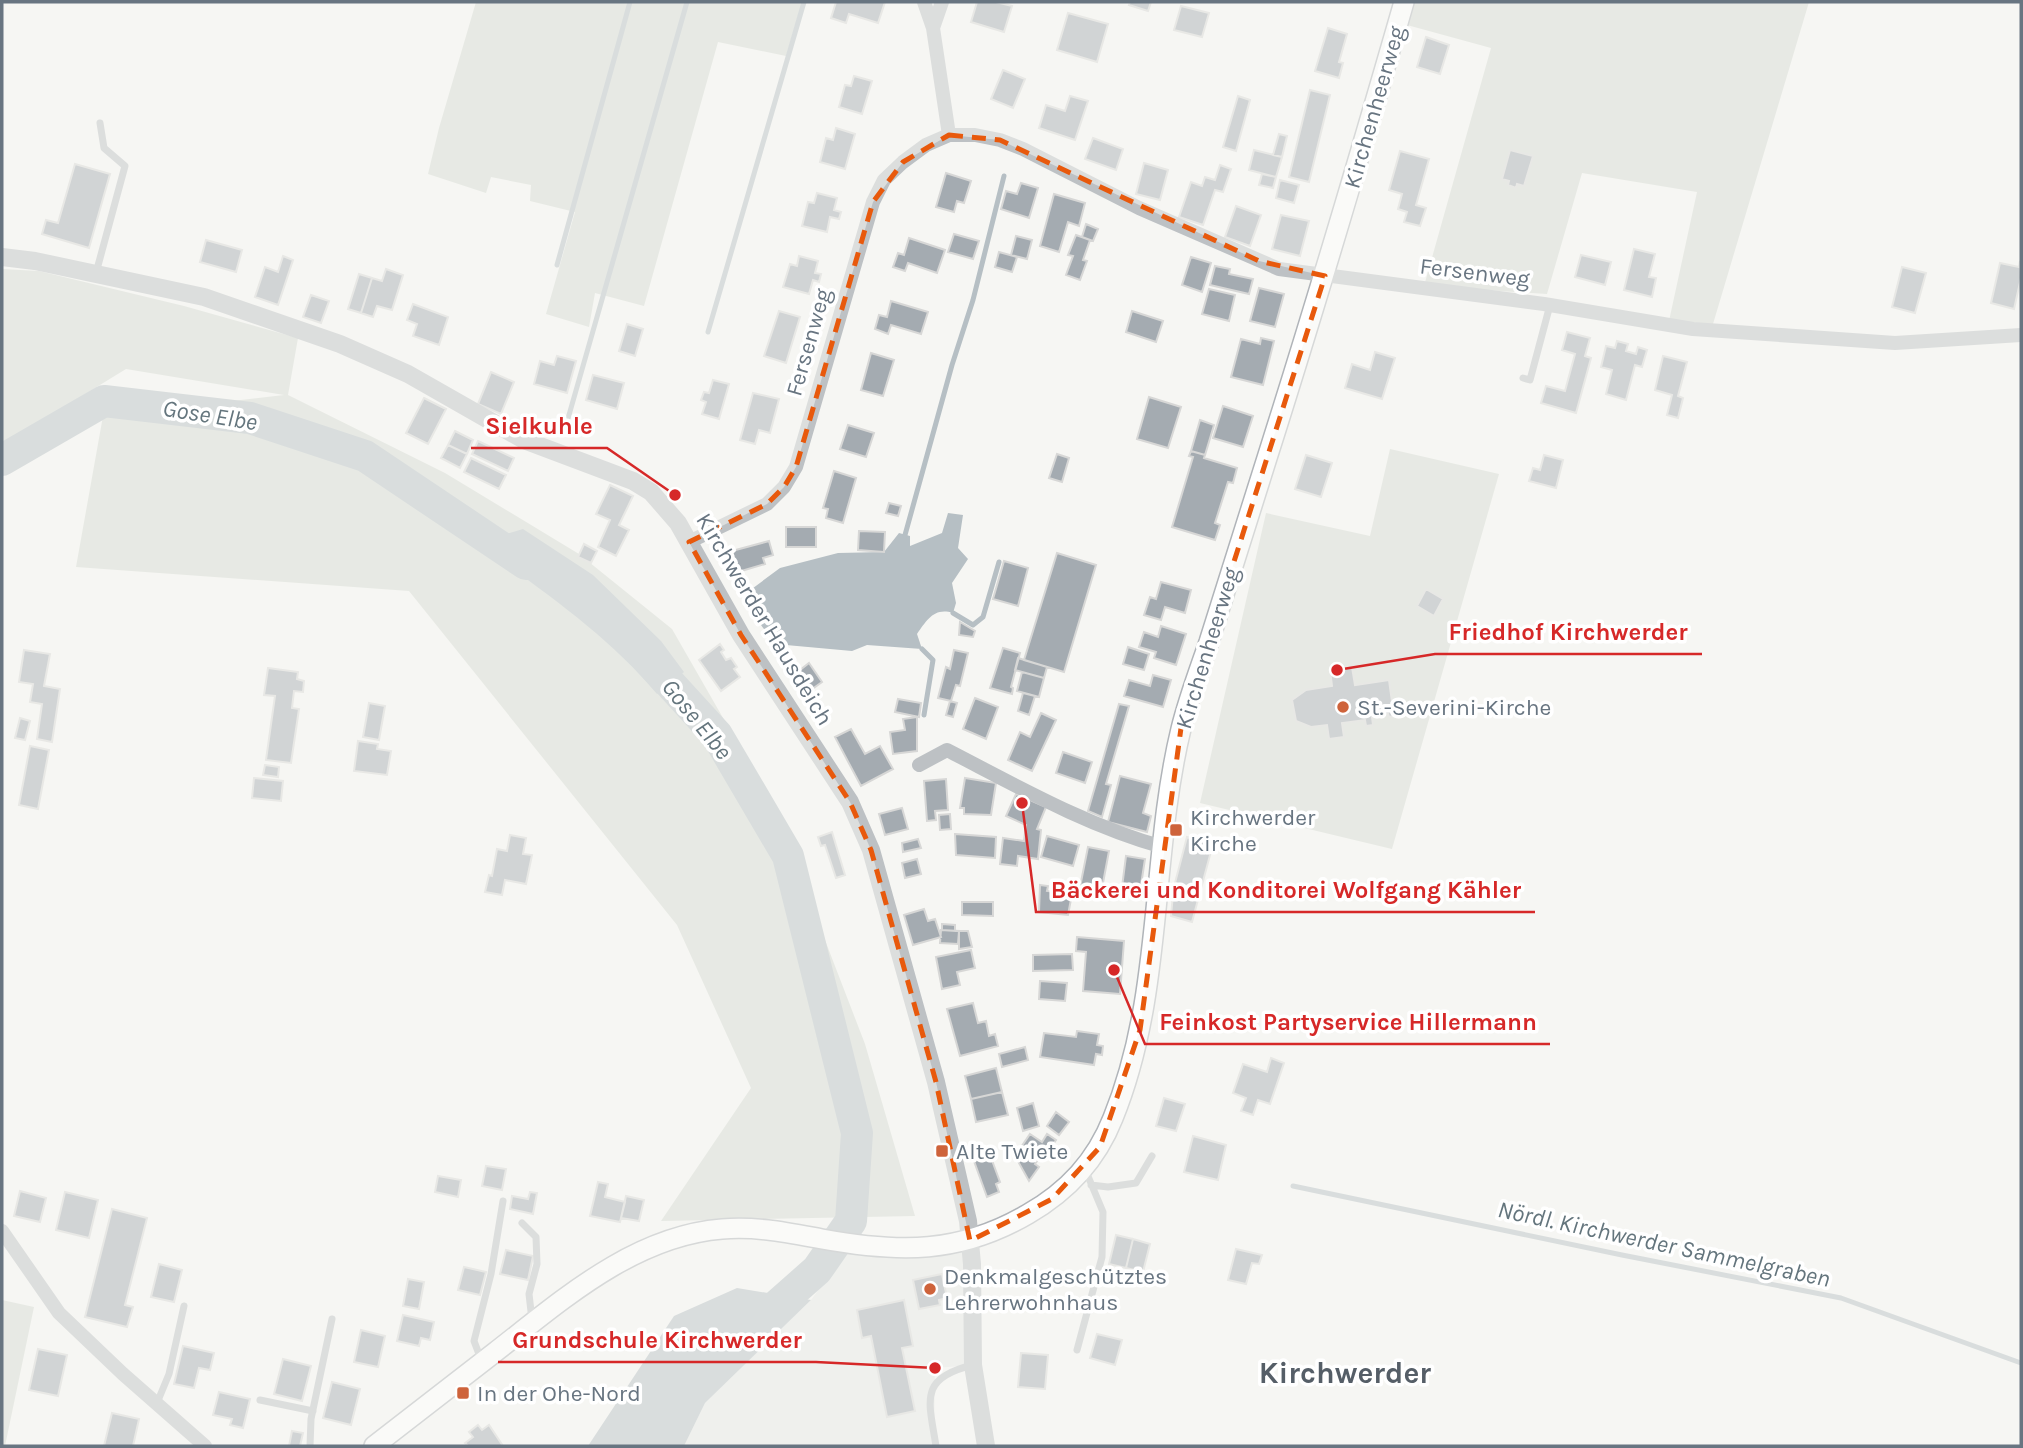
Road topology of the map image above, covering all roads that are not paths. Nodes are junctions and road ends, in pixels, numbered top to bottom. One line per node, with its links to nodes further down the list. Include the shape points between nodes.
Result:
1 (924, 2): 4 (street)
2 (942, 2): 4 (street)
3 (1404, 2): 9 (main road, Kirchenheerweg)
4 (933, 28): 6 (street)
5 (100, 123): 8 (lane, via 104,148 125,166)
6 (949, 135): 9 (street, Fersenweg, via 975,135 1011,144 1259,261); 13 (street, Fersenweg, via 903,162 884,180 873,202 796,467 784,488 767,504)
7 (2, 257): 8 (street, Kirchwerder Hausdeich)
8 (96, 274): 13 (street, Kirchwerder Hausdeich, via 204,297 380,360 524,440 633,481 666,507)
9 (1325, 276): 10 (street, Fersenweg); 15 (main road, Kirchenheerweg, via 1181,728)
10 (1550, 305): 11 (street, Fersenweg, via 1693,329 1895,343); 12 (lane, via 1530,380)
11 (2021, 335)
12 (1523, 378)
13 (689, 542): 21 (street, Kirchwerder Hausdeich, via 741,635 850,802 871,850 936,1082)
14 (919, 765): 15 (street, via 947,750 1054,804)
15 (1163, 847): 17 (main road, Kirchenheerweg, via 1140,1030 1127,1081)
16 (1152, 1156): 17 (lane, via 1136,1183 1108,1187)
17 (1088, 1177): 21 (main road, Kirchenheerweg, via 1029,1214); 25 (lane, via 1102,1212 1102,1257)
18 (503, 1201): 26 (lane, via 474,1342)
19 (522, 1223): 24 (lane, via 536,1237 537,1264 529,1294)
20 (2, 1231): 29 (street, via 59,1313)
21 (970, 1241): 24 (main road, Kirchenheerweg, via 923,1248 852,1244 780,1230 720,1229 654,1245 622,1261); 27 (street, Kirchwerder Hausdeich)
22 (184, 1306): 29 (lane, via 169,1374)
23 (332, 1319): 30 (lane)
24 (532, 1324): 26 (main road, Kirchenheerweg)
25 (1077, 1350)
26 (482, 1362): 33 (main road, Kirchenheerweg)
27 (972, 1365): 34 (lane, via 948,1372 932,1390); 35 (street, Kirchwerder Hausdeich)
28 (260, 1400): 30 (lane)
29 (156, 1404): 31 (street)
30 (313, 1411): 32 (lane)
31 (205, 1446)
32 (310, 1446)
33 (374, 1446)
34 (936, 1446)
35 (986, 1446)

